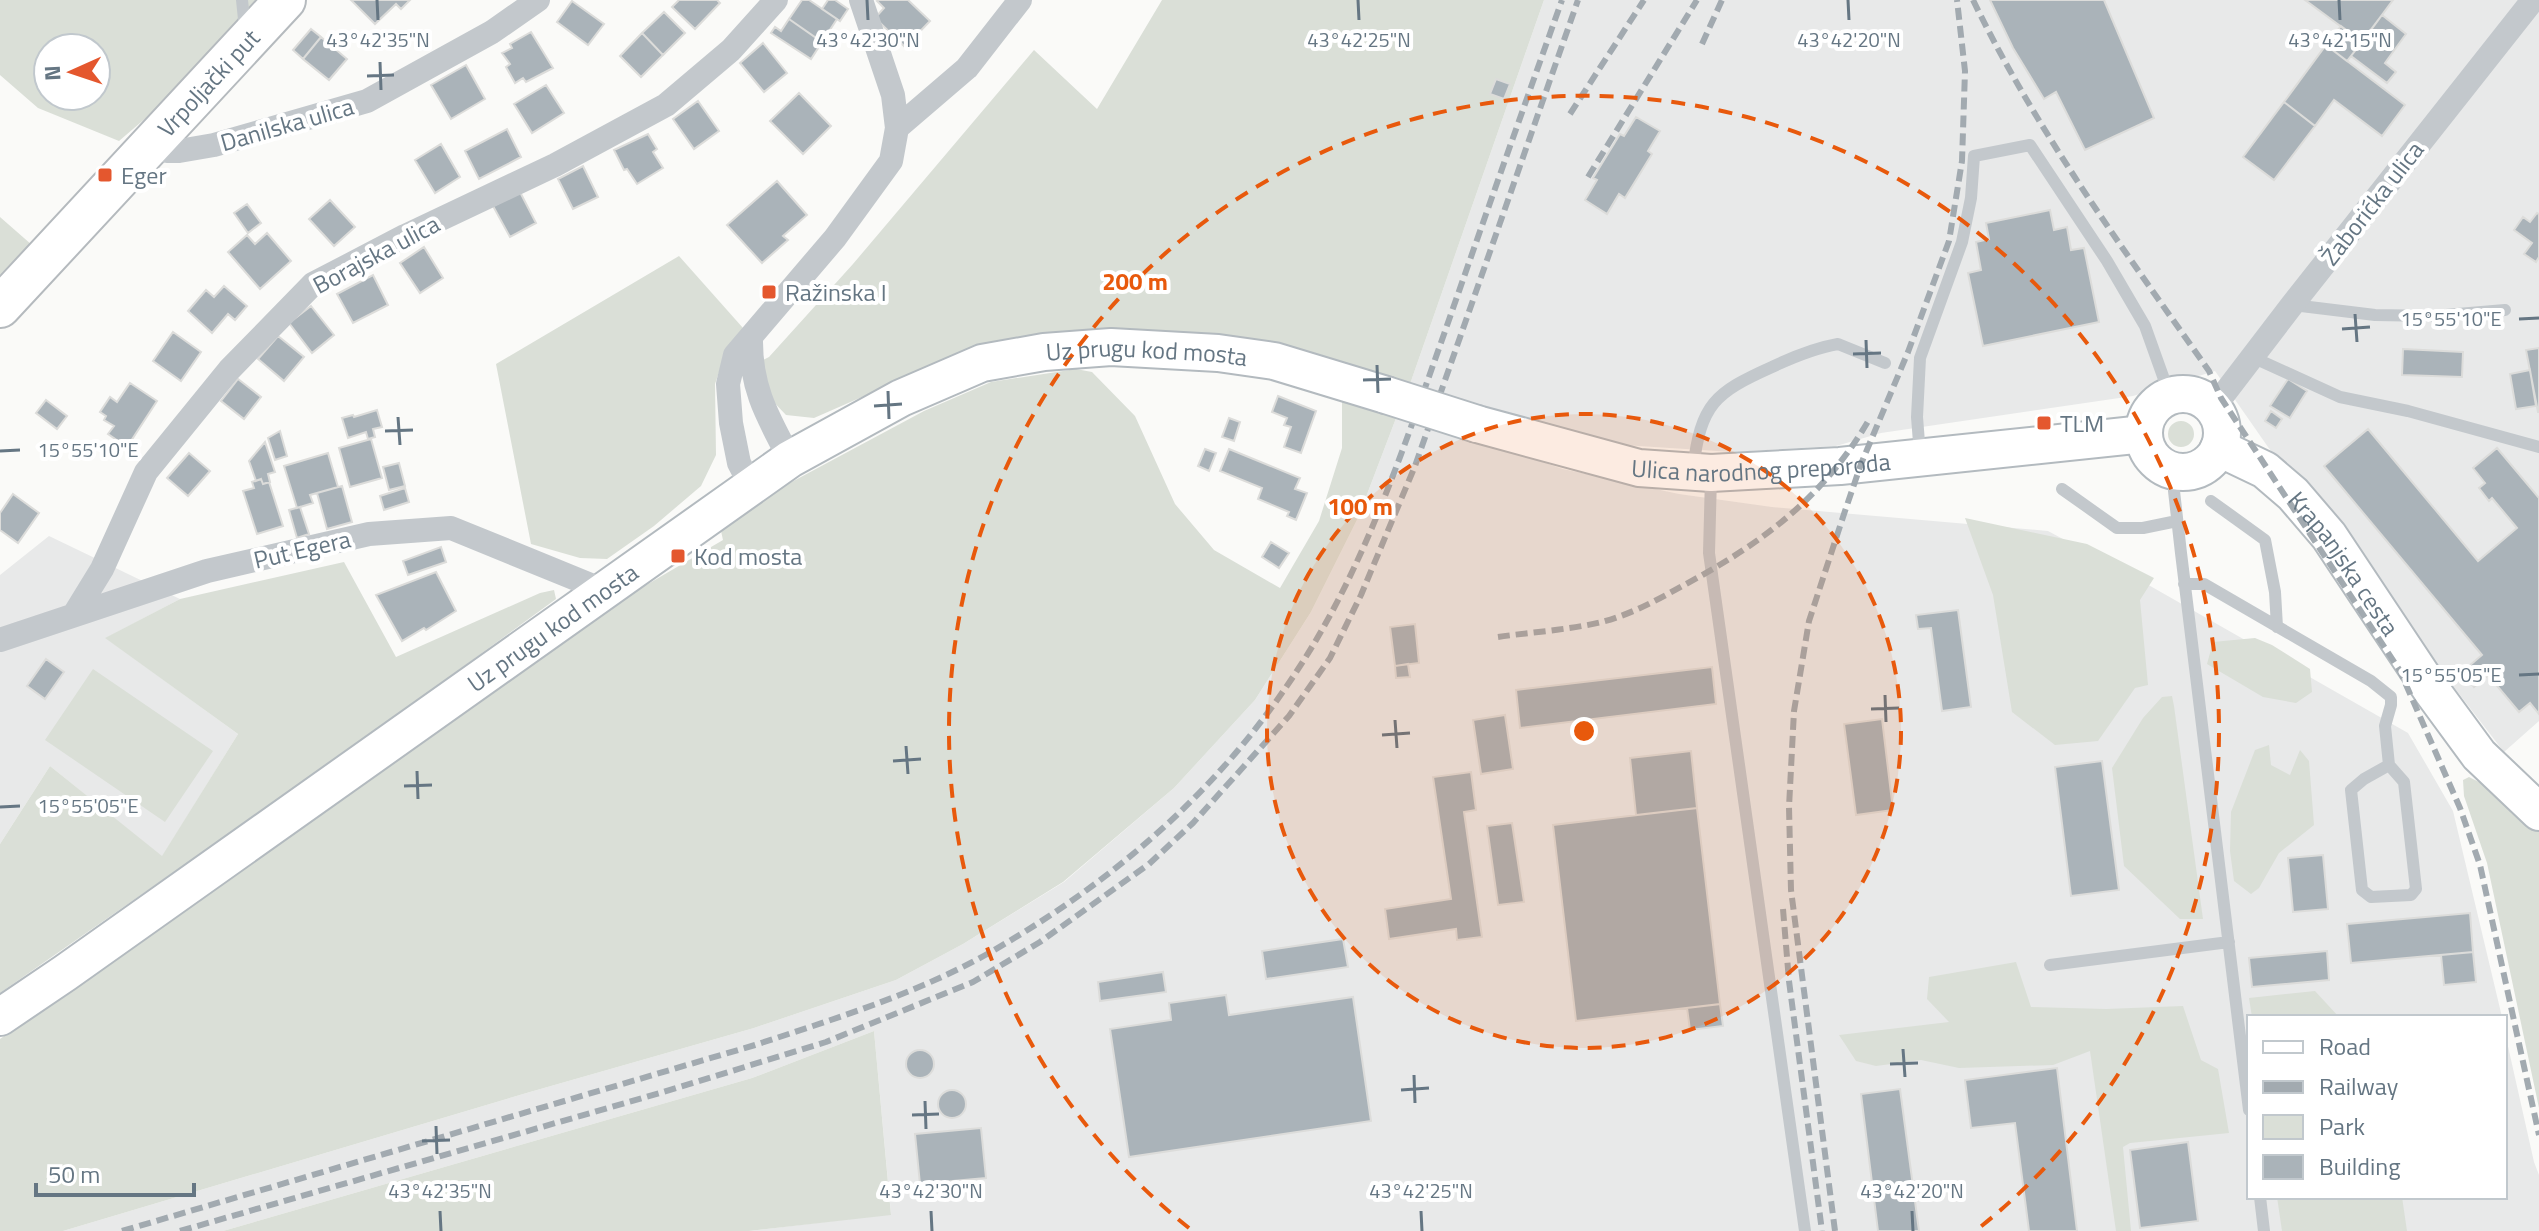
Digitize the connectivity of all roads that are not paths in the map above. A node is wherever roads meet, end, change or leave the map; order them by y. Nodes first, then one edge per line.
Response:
1 (242, 0) edge
2 (285, 0) edge
3 (538, 0) edge
4 (776, 0) edge
5 (861, 0) edge
6 (1020, 0) edge
7 (2533, 0) edge
8 (246, 43) junction
9 (897, 128) junction
10 (155, 143) junction
11 (2292, 305) junction
12 (0, 307) edge
13 (2505, 310) dead end
14 (751, 337) junction
15 (2252, 357) junction
16 (1885, 363) dead end
17 (1386, 395) joint
18 (2170, 396) junction
19 (2214, 407) junction
20 (2144, 434) junction
21 (2539, 447) edge
22 (2219, 448) junction
23 (1920, 458) junction
24 (790, 459) junction
25 (2176, 471) junction
26 (1702, 473) junction
27 (751, 486) junction
28 (2062, 489) dead end
29 (2211, 501) dead end
30 (2177, 521) junction
31 (2184, 584) junction
32 (603, 590) junction
33 (75, 613) junction
34 (2277, 627) junction
35 (0, 640) edge
36 (2389, 765) junction
37 (2539, 812) edge
38 (2229, 942) junction
39 (2050, 965) dead end
40 (0, 1017) edge
41 (2247, 1093) edge
42 (2260, 1199) edge
43 (1805, 1231) edge
44 (2264, 1231) edge

1 - 8 lane
2 - 8 main road, Vrpoljački put
3 - 10 street, Danilska ulica
4 - 33 street, Borajska ulica
5 - 9 street
6 - 9 street
7 - 11 street, Žaborićka ulica
8 - 10 main road, Vrpoljački put
9 - 14 street
10 - 12 main road, Vrpoljački put
11 - 13 lane
11 - 15 street, Žaborićka ulica
14 - 24 street
14 - 27 street
15 - 19 street, Žaborićka ulica
15 - 21 lane
16 - 26 lane
17 - 24 street, Uz prugu kod mosta
17 - 26 street, Ulica narodnog preporoda, bridge
18 - 19 street
18 - 20 street
18 - 23 lane
19 - 22 street
20 - 23 street, Ulica narodnog preporoda
20 - 25 street
22 - 25 street
22 - 37 street, Krapanjska cesta
23 - 26 street, Ulica narodnog preporoda
24 - 27 street, Uz prugu kod mosta
25 - 30 lane
26 - 43 lane
27 - 32 street, Uz prugu kod mosta
28 - 30 lane
29 - 34 lane
30 - 31 lane
31 - 34 lane
31 - 38 lane
32 - 33 street, Put Egera
32 - 40 street, Uz prugu kod mosta
33 - 35 street, Put Egera
34 - 36 lane
36 - 36 lane
38 - 39 lane
38 - 41 lane
42 - 44 lane

